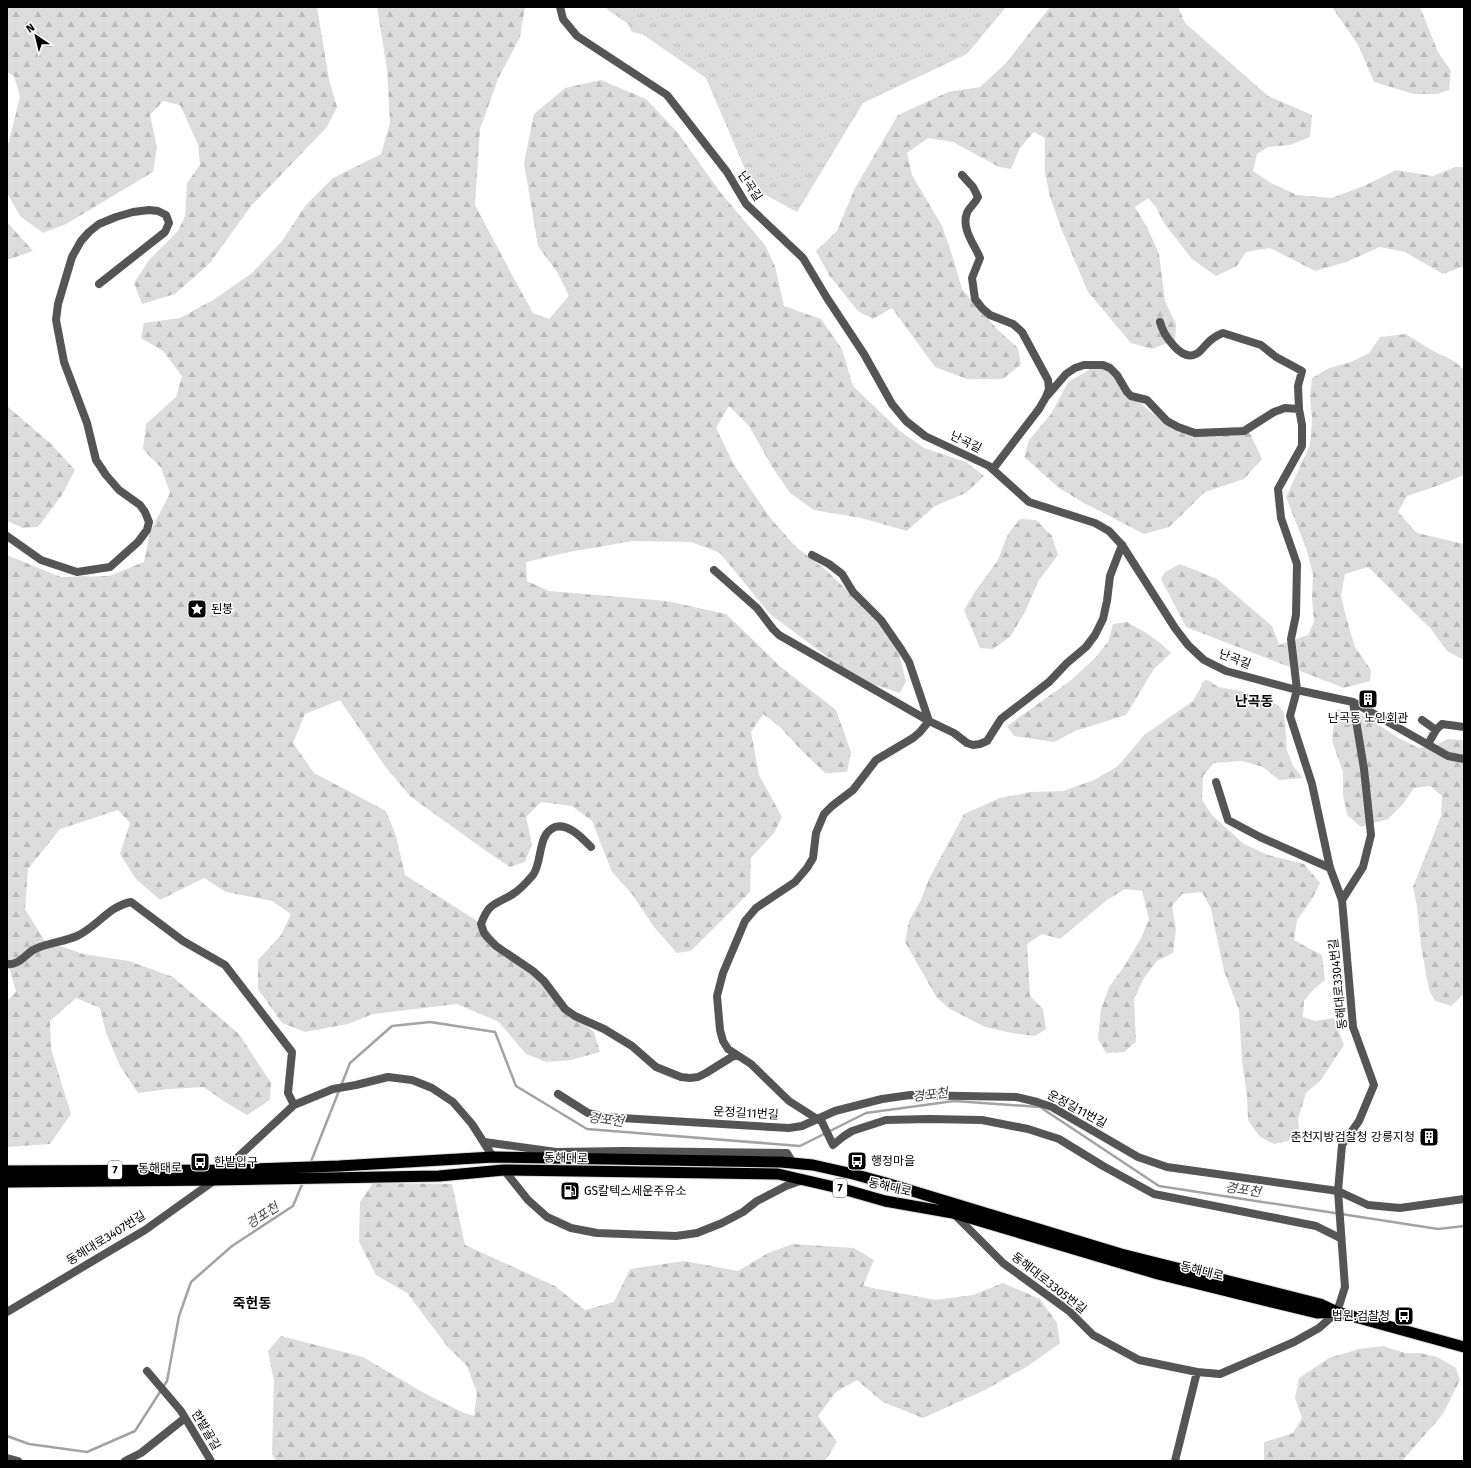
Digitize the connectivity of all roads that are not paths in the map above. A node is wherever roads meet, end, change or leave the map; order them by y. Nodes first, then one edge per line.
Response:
1 (560, 7) edge
2 (962, 175) dead end
3 (99, 284) dead end
4 (1160, 322) dead end
5 (1046, 397) junction
6 (1299, 409) junction
7 (993, 469) junction
8 (7, 536) edge
9 (1122, 545) junction
10 (812, 555) dead end
11 (714, 570) dead end
12 (1297, 690) junction
13 (1353, 702) junction
14 (1422, 720) dead end
15 (929, 721) junction
16 (1464, 727) edge
17 (1436, 730) junction
18 (1428, 744) junction
19 (1464, 759) edge
20 (1216, 782) dead end
21 (591, 847) dead end
22 (1330, 868) junction
23 (1342, 900) junction
24 (7, 964) edge
25 (735, 1055) junction
26 (558, 1094) dead end
27 (294, 1105) junction
28 (819, 1120) junction
29 (484, 1142) junction
30 (493, 1157) junction
31 (793, 1163) junction
32 (7, 1170) edge
33 (224, 1170) junction
34 (504, 1170) junction
35 (288, 1173) junction
36 (215, 1180) junction
37 (803, 1180) junction
38 (7, 1182) edge
39 (1338, 1191) junction
40 (1464, 1199) edge
41 (953, 1213) junction
42 (1340, 1238) junction
43 (7, 1312) edge
44 (1337, 1312) junction
45 (1464, 1347) edge
46 (147, 1371) dead end
47 (1197, 1372) junction
48 (183, 1415) junction
49 (7, 1458) edge
50 (18, 1461) edge
51 (125, 1461) edge
52 (211, 1461) edge
53 (1175, 1461) edge

1 - 7 street, 난곡길
2 - 5 street
3 - 8 street
4 - 6 street
5 - 6 street
5 - 7 street
6 - 12 street
7 - 9 street, 난곡길
9 - 12 street, 난곡길
9 - 15 street
10 - 15 street
11 - 15 street
12 - 13 street, 난곡길
12 - 22 street, 동해대로3304번길
13 - 18 street, 난곡길
13 - 23 street
14 - 17 street
15 - 25 street
16 - 17 street
17 - 18 street
18 - 19 street, 난곡길
20 - 22 street
21 - 25 street
22 - 23 street, 동해대로3304번길
23 - 39 street, 동해대로3304번길
24 - 27 street
25 - 28 street
26 - 28 street, 운정길11번길
27 - 29 street
27 - 33 street
28 - 39 street, 운정길11번길
28 - 42 street
29 - 30 street
29 - 31 street
30 - 31 highway, 동해대로 / 7
30 - 35 highway, 동해대로 / 7
31 - 44 highway, 동해대로 / 7
32 - 33 highway, 동해대로 / 7
33 - 35 highway, 동해대로 / 7
33 - 36 highway
34 - 35 highway, 동해대로 / 7
34 - 37 highway, 동해대로 / 7
34 - 37 street
35 - 36 highway, 동해대로 / 7
36 - 38 highway, 동해대로 / 7
36 - 43 street, 동해대로3407번길
37 - 41 highway, 동해대로 / 7
39 - 40 street, 운정길11번길
39 - 42 street, 동해대로3304번길
41 - 44 highway, 동해대로 / 7
41 - 47 street, 동해대로3305번길
42 - 44 street, 동해대로3304번길
44 - 45 highway, 동해대로 / 7
44 - 47 street, 동해대로3305번길
46 - 48 street, 한밭골길
47 - 53 street
48 - 51 street
48 - 52 street, 한밭골길
49 - 50 street

